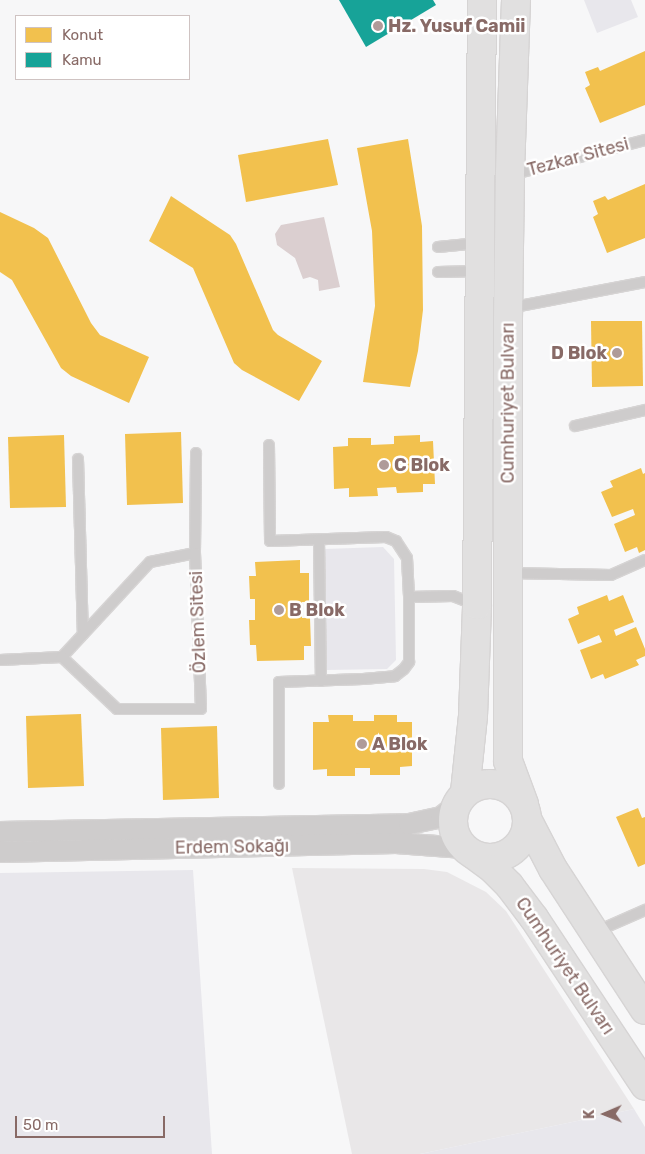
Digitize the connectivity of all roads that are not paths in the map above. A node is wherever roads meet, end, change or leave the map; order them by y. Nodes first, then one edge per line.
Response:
1 (482, 0) edge
2 (516, 0) edge
3 (645, 140) edge
4 (510, 175) junction
5 (480, 243) junction
6 (438, 247) dead end
7 (480, 271) junction
8 (438, 272) dead end
9 (645, 282) edge
10 (508, 308) junction
11 (479, 314) junction
12 (645, 410) edge
13 (575, 426) dead end
14 (269, 445) dead end
15 (196, 453) dead end
16 (78, 459) dead end
17 (319, 540) junction
18 (195, 553) junction
19 (645, 560) edge
20 (507, 573) junction
21 (409, 596) junction
22 (507, 605) junction
23 (477, 606) junction
24 (83, 634) junction
25 (62, 657) junction
26 (0, 660) edge
27 (321, 680) junction
28 (279, 784) dead end
29 (461, 798) junction
30 (525, 812) junction
31 (0, 832) edge
32 (469, 851) junction
33 (0, 852) edge
34 (645, 910) edge
35 (594, 932) junction
36 (645, 1010) edge
37 (645, 1086) edge

1 - 5 street, Cumhuriyet Bulvarı
2 - 4 street, Cumhuriyet Bulvarı
3 - 4 lane, Tezkar Sitesi
4 - 10 street, Cumhuriyet Bulvarı
5 - 6 lane
5 - 7 street, Cumhuriyet Bulvarı
7 - 8 lane
7 - 11 street, Cumhuriyet Bulvarı
9 - 10 lane
10 - 11 street
10 - 20 street, Cumhuriyet Bulvarı
11 - 23 street, Cumhuriyet Bulvarı
12 - 13 lane
14 - 17 lane
15 - 18 lane
16 - 24 lane
17 - 21 lane
17 - 27 lane
18 - 24 lane, Özlem Sitesi
18 - 25 lane, Özlem Sitesi
19 - 20 lane
20 - 22 street, Cumhuriyet Bulvarı
21 - 23 lane
21 - 27 lane
22 - 23 street
22 - 30 street, Cumhuriyet Bulvarı
23 - 29 street, Cumhuriyet Bulvarı
24 - 25 lane, Özlem Sitesi
25 - 26 lane
27 - 28 lane
29 - 30 street
29 - 31 street, Erdem Sokağı
29 - 32 street
30 - 32 street
30 - 35 street, Cumhuriyet Bulvarı
32 - 33 street, Erdem Sokağı
32 - 37 street, Cumhuriyet Bulvarı
34 - 35 lane
35 - 36 street, Cumhuriyet Bulvarı

